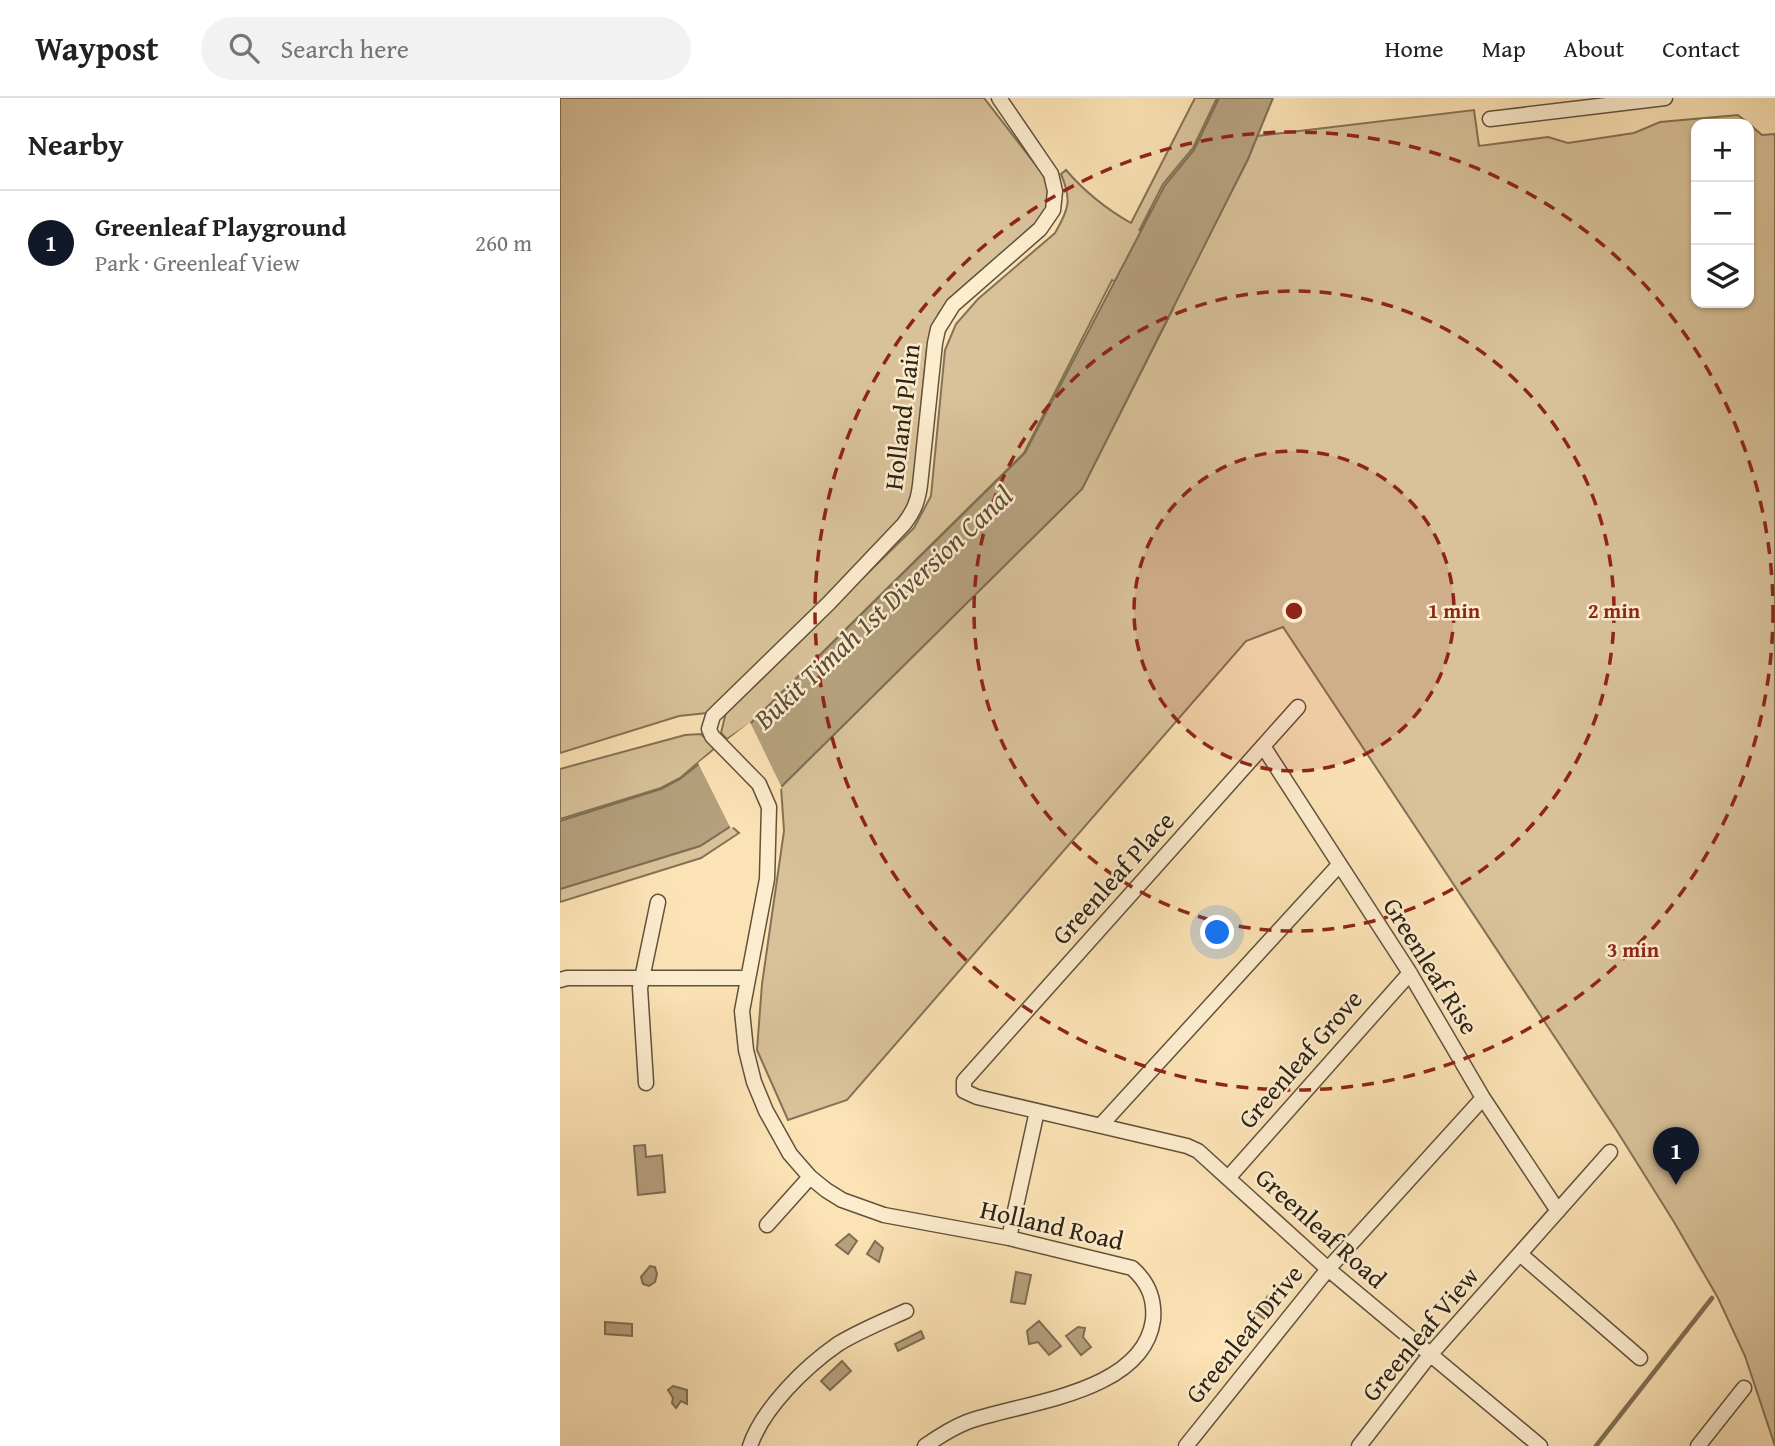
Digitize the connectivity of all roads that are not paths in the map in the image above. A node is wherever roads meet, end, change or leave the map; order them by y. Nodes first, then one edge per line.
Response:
1 (999, 98) edge
2 (1665, 98) edge
3 (1490, 119) dead end
4 (1298, 707) dead end
5 (710, 721) joint
6 (1263, 746) junction
7 (1339, 865) junction
8 (658, 902) dead end
9 (1410, 973) junction
10 (642, 978) junction
11 (747, 978) junction
12 (560, 980) edge
13 (964, 1081) joint
14 (646, 1083) dead end
15 (1483, 1098) junction
16 (1037, 1111) junction
17 (1101, 1125) junction
18 (1610, 1152) dead end
19 (810, 1177) junction
20 (1228, 1178) junction
21 (1558, 1211) junction
22 (767, 1225) dead end
23 (1009, 1238) junction
24 (1520, 1254) junction
25 (1328, 1269) junction
26 (906, 1311) dead end
27 (1429, 1356) junction
28 (1640, 1358) dead end
29 (1744, 1388) dead end
30 (750, 1446) edge
31 (925, 1446) edge
32 (1186, 1446) edge
33 (1359, 1446) edge
34 (1540, 1446) edge
35 (1698, 1446) edge

1 - 5 street, Holland Plain
2 - 3 street
4 - 6 street, Greenleaf Place
5 - 11 street, Holland Road
6 - 7 street, Greenleaf Rise
6 - 13 street, Greenleaf Place
7 - 9 street, Greenleaf Rise
7 - 17 street
8 - 10 street
9 - 15 street, Greenleaf Rise
9 - 20 street, Greenleaf Grove
10 - 11 street
10 - 12 street
10 - 14 street
11 - 19 street, Holland Road
13 - 16 street, Greenleaf Road
15 - 21 street, Greenleaf Rise
15 - 25 street, Greenleaf Drive
16 - 17 street, Greenleaf Road
16 - 23 street
17 - 20 street, Greenleaf Road
18 - 21 street, Greenleaf View
19 - 22 street
19 - 23 street, Holland Road
20 - 25 street, Greenleaf Road
21 - 24 street, Greenleaf View
23 - 31 street, Holland Road
24 - 27 street, Greenleaf View
24 - 28 street
25 - 27 street, Greenleaf Road
25 - 32 street, Greenleaf Drive
26 - 30 street
27 - 33 street, Greenleaf View
27 - 34 street, Greenleaf Road
29 - 35 street

